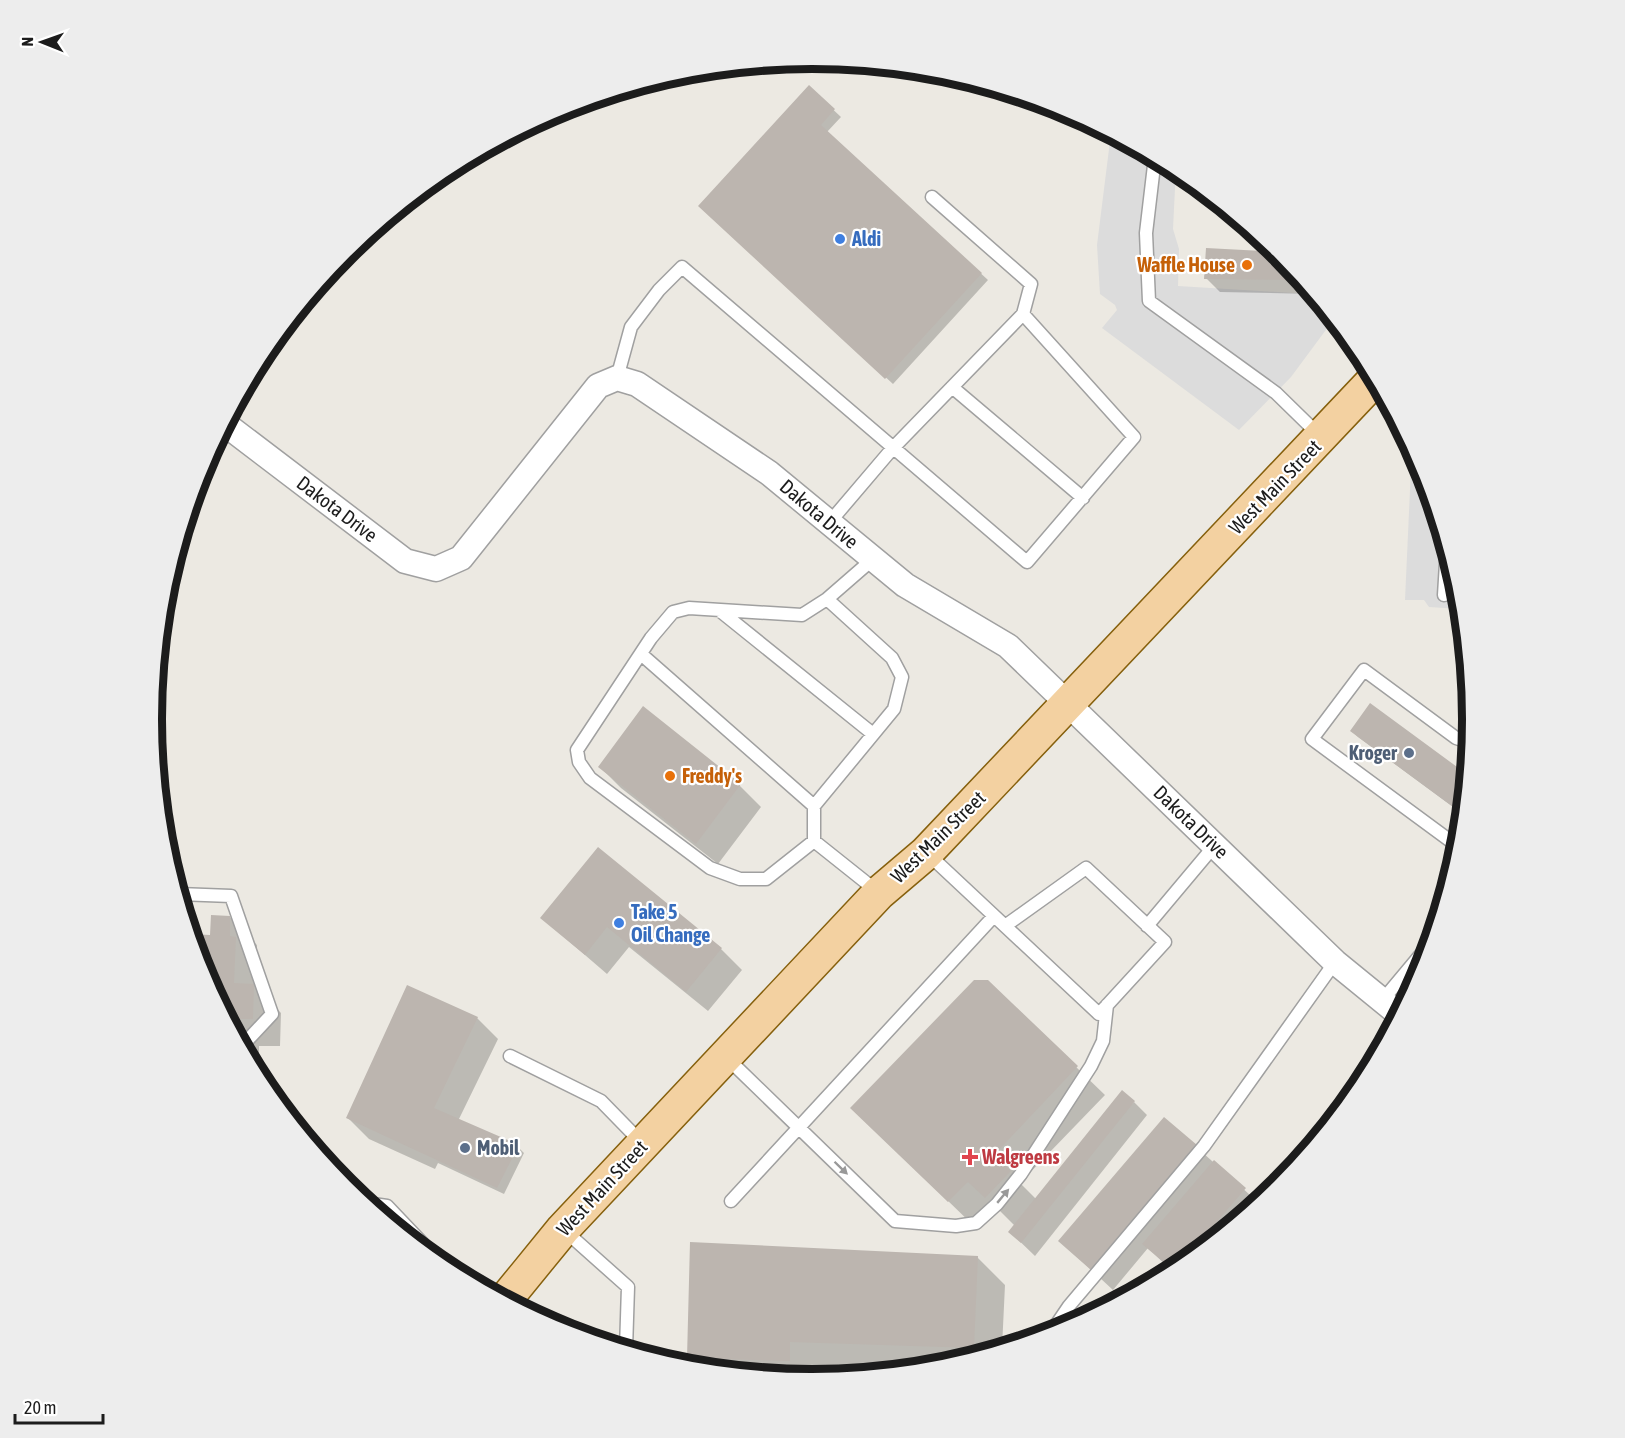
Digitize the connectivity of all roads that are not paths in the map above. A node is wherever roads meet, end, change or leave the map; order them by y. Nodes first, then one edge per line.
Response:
1 (1154, 166) edge
2 (932, 197) dead end
3 (1023, 314) junction
4 (617, 378) junction
5 (1370, 385) edge
6 (952, 387) junction
7 (232, 429) edge
8 (1322, 437) junction
9 (892, 449) junction
10 (1083, 498) junction
11 (829, 523) junction
12 (873, 559) junction
13 (1445, 573) edge
14 (1444, 595) dead end
15 (827, 599) junction
16 (719, 610) junction
17 (641, 654) junction
18 (1070, 702) junction
19 (873, 734) junction
20 (1462, 740) edge
21 (814, 806) junction
22 (814, 841) junction
23 (1451, 841) edge
24 (1215, 845) junction
25 (926, 853) junction
26 (879, 893) junction
27 (187, 894) edge
28 (994, 916) junction
29 (1005, 926) junction
30 (1147, 926) junction
31 (1335, 962) junction
32 (1405, 984) edge
33 (1107, 1005) junction
34 (1390, 1009) edge
35 (248, 1040) edge
36 (510, 1056) dead end
37 (725, 1056) junction
38 (799, 1128) junction
39 (643, 1144) junction
40 (731, 1201) dead end
41 (381, 1205) edge
42 (406, 1226) edge
43 (563, 1229) junction
44 (510, 1294) edge
45 (1059, 1321) edge
46 (626, 1342) edge

1 - 8 lane
2 - 3 lane
3 - 6 lane
3 - 10 lane
4 - 7 street, Dakota Drive
4 - 9 lane
4 - 11 street, Dakota Drive
5 - 8 main road, West Main Street
6 - 9 lane
6 - 10 lane
8 - 18 main road, West Main Street
9 - 10 lane
9 - 11 lane
11 - 12 street, Dakota Drive
12 - 15 lane
12 - 18 street, Dakota Drive
13 - 14 lane
15 - 16 lane
15 - 19 lane
16 - 17 lane
16 - 19 lane
17 - 21 lane
17 - 22 lane
18 - 24 street, Dakota Drive
18 - 25 main road, West Main Street
19 - 21 lane
20 - 23 lane
21 - 22 lane
22 - 26 lane
24 - 30 lane
24 - 31 street, Dakota Drive
25 - 26 main road, West Main Street
25 - 28 lane
26 - 37 main road, West Main Street
27 - 35 lane
28 - 29 lane
28 - 38 lane
29 - 30 lane
29 - 33 lane
30 - 33 lane
31 - 34 street, Dakota Drive
31 - 45 lane
32 - 34 lane
38 -> 33 lane
36 - 39 lane
37 - 38 lane
37 - 39 main road, West Main Street
38 - 40 lane
39 - 43 main road, West Main Street
41 - 42 lane
43 - 44 main road, West Main Street
43 - 46 lane

